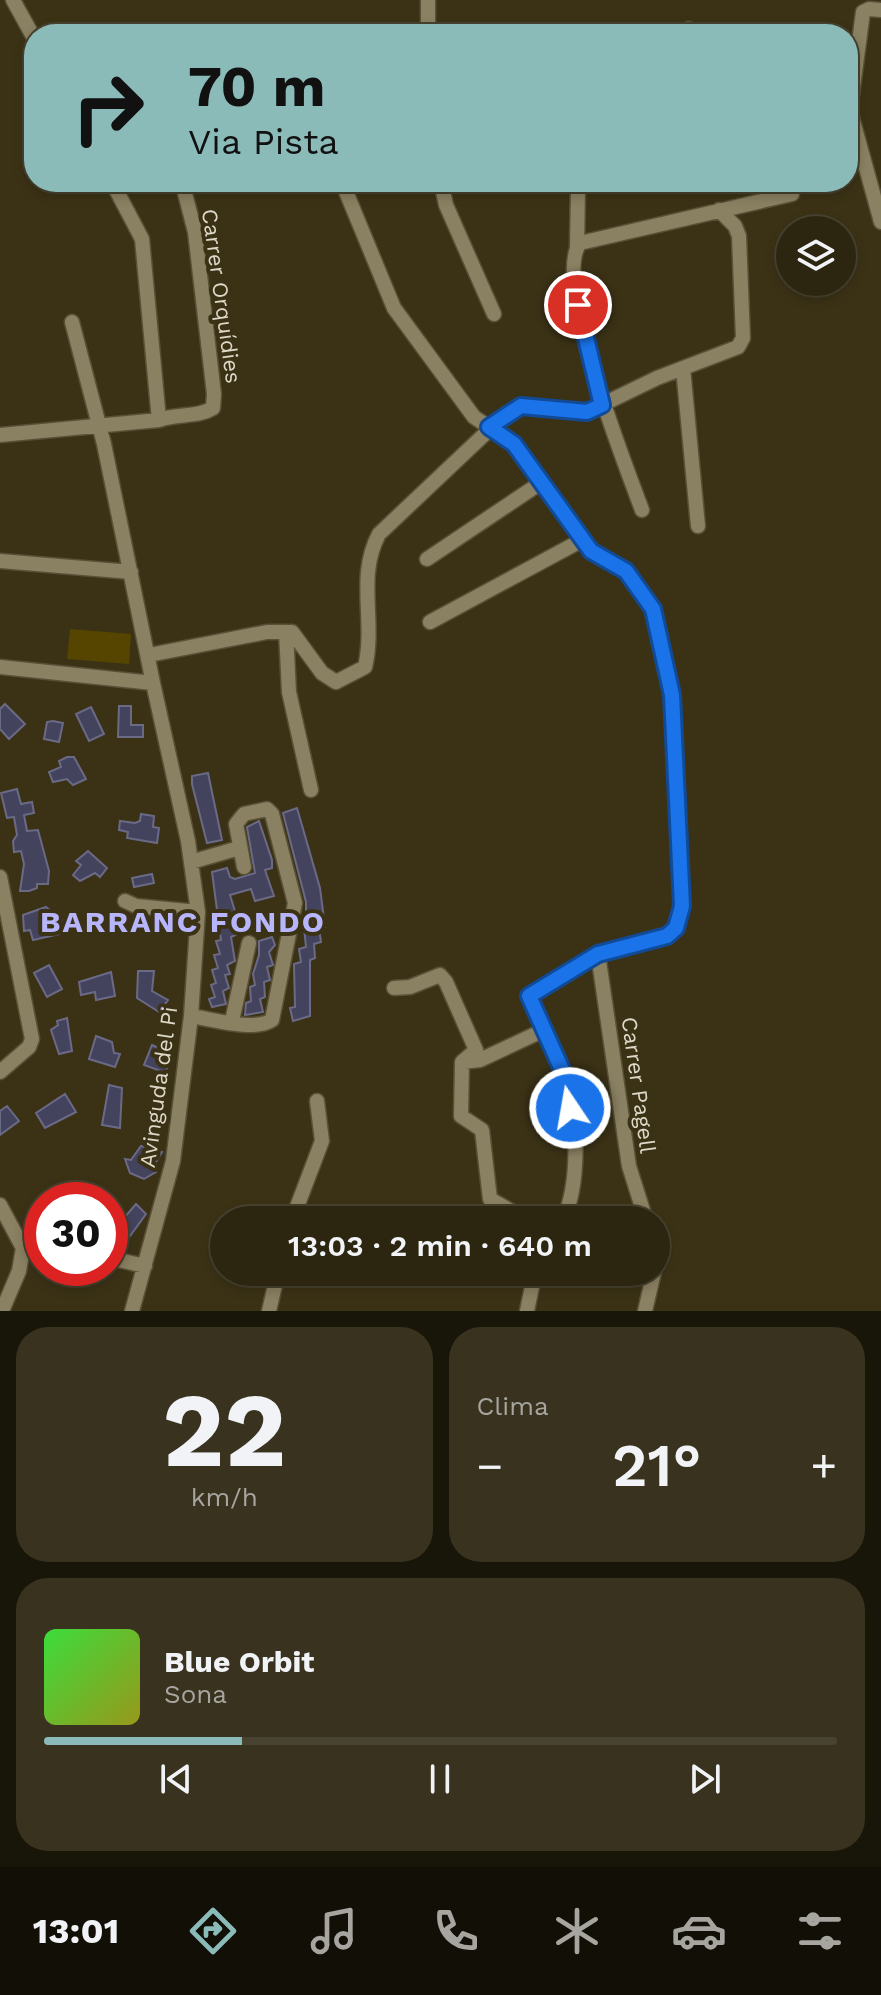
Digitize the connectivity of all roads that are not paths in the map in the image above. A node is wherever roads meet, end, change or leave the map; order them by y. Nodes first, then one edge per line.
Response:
1 (13, 0) edge
2 (428, 0) edge
3 (881, 10) edge
4 (26, 24) edge
5 (428, 24) edge
6 (858, 50) edge
7 (858, 132) edge
8 (878, 187) edge
9 (117, 192) edge
10 (185, 192) edge
11 (346, 192) edge
12 (443, 192) edge
13 (578, 192) edge
14 (792, 194) dead end
15 (719, 210) junction
16 (881, 222) edge
17 (577, 247) junction
18 (494, 314) dead end
19 (72, 322) dead end
20 (683, 368) junction
21 (602, 405) junction
22 (159, 420) junction
23 (100, 427) junction
24 (489, 427) junction
25 (0, 435) edge
26 (542, 482) junction
27 (642, 510) dead end
28 (698, 526) dead end
29 (588, 545) junction
30 (427, 559) dead end
31 (0, 561) edge
32 (131, 572) junction
33 (430, 622) dead end
34 (286, 632) junction
35 (149, 655) junction
36 (0, 667) edge
37 (153, 683) junction
38 (311, 790) dead end
39 (239, 848) junction
40 (191, 862) junction
41 (244, 867) dead end
42 (0, 877) edge
43 (125, 901) dead end
44 (198, 912) junction
45 (249, 943) dead end
46 (598, 954) junction
47 (394, 988) dead end
48 (191, 1016) junction
49 (232, 1021) junction
50 (544, 1030) junction
51 (462, 1062) junction
52 (0, 1072) edge
53 (317, 1101) dead end
54 (0, 1205) edge
55 (297, 1206) edge
56 (502, 1206) edge
57 (570, 1206) edge
58 (642, 1206) edge
59 (23, 1248) joint
60 (128, 1262) edge
61 (145, 1266) junction
62 (275, 1286) edge
63 (532, 1286) edge
64 (651, 1286) edge
65 (2, 1311) edge
66 (132, 1311) edge
67 (269, 1311) edge
68 (527, 1311) edge
69 (645, 1311) edge

1 - 4 street
2 - 5 street
3 - 6 street
7 - 8 street
8 - 16 street
9 - 22 street
10 - 22 street, Carrer Orquídies
11 - 24 street
12 - 18 street
13 - 17 street
14 - 15 street
15 - 17 street
15 - 20 street
17 - 21 street
19 - 23 street
20 - 21 street
20 - 28 street
21 - 24 street
21 - 27 street
22 - 23 street
23 - 25 street
23 - 32 street
24 - 26 street
24 - 34 street
26 - 29 street
26 - 30 street
29 - 33 street
29 - 46 street
31 - 32 street
32 - 35 street
34 - 35 street
34 - 38 street
35 - 37 street, Avinguda del Pi
36 - 37 street
37 - 40 street, Avinguda del Pi
39 - 40 street
39 - 41 street
39 - 49 street
40 - 44 street, Avinguda del Pi
42 - 52 street
43 - 44 street
44 - 48 street, Avinguda del Pi
45 - 49 street
46 - 50 street
46 - 58 street, Carrer Pagell
47 - 51 street
48 - 49 street
48 - 61 street, Avinguda del Pi
50 - 51 street
50 - 57 street
51 - 56 street
53 - 55 street
54 - 59 street
59 - 65 street
60 - 61 street
61 - 66 street, Avinguda del Pi
62 - 67 street
63 - 68 street
64 - 69 street

